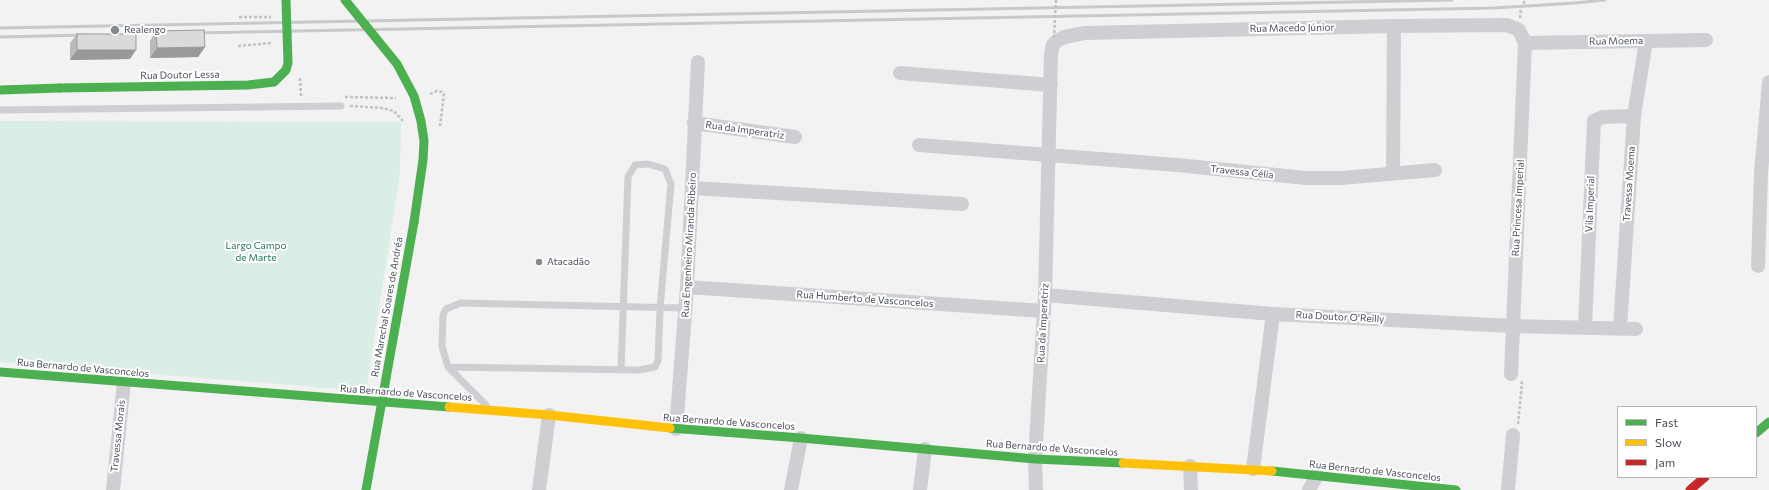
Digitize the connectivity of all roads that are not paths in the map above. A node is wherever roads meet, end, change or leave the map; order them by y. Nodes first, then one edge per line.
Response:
1 (286, 0) edge
2 (345, 0) edge
3 (1394, 26) junction
4 (1706, 40) dead end
5 (1646, 41) junction
6 (1054, 42) joint
7 (1525, 43) junction
8 (698, 62) dead end
9 (900, 73) dead end
10 (1769, 82) edge
11 (1051, 85) junction
12 (0, 90) edge
13 (342, 106) road end
14 (0, 110) edge
15 (1634, 116) junction
16 (694, 123) junction
17 (795, 137) dead end
18 (919, 145) dead end
19 (1049, 156) junction
20 (1435, 170) dead end
21 (1393, 173) junction
22 (692, 188) junction
23 (962, 204) dead end
24 (1758, 266) dead end
25 (687, 288) junction
26 (1045, 295) junction
27 (624, 307) junction
28 (660, 308) junction
29 (686, 308) junction
30 (1044, 311) junction
31 (1273, 314) junction
32 (1512, 326) junction
33 (1585, 327) junction
34 (1620, 328) junction
35 (1636, 328) dead end
36 (448, 367) junction
37 (621, 370) junction
38 (0, 372) edge
39 (1511, 374) dead end
40 (124, 382) junction
41 (381, 403) junction
42 (492, 411) junction
43 (549, 415) junction
44 (1769, 422) edge
45 (676, 429) junction
46 (1757, 433) edge
47 (1513, 435) dead end
48 (801, 438) junction
49 (925, 449) junction
50 (1035, 459) junction
51 (1190, 466) junction
52 (1253, 469) junction
53 (1317, 475) junction
54 (1704, 478) edge
55 (1401, 488) edge
56 (113, 490) edge
57 (366, 490) edge
58 (538, 490) edge
59 (791, 490) edge
60 (920, 490) edge
61 (1036, 490) edge
62 (1191, 490) edge
63 (1309, 490) edge
64 (1456, 490) edge
65 (1508, 490) edge
66 (1690, 490) edge

1 - 12 main road, Rua Doutor Lessa, bridge
2 - 41 main road, Rua Marechal Soares de Andréa, bridge
3 - 6 street, Rua Macedo Júnior
3 - 7 street, Rua Macedo Júnior
3 - 21 street
4 - 5 street, Rua Moema
5 - 7 street, Rua Moema
5 - 15 street, Travessa Moema
6 - 11 street, Rua da Imperatriz
7 - 32 street, Rua Princesa Imperial
8 - 16 street, Rua Engenheiro Miranda Ribeiro
9 - 11 street
10 - 24 street
11 - 19 street, Rua da Imperatriz
13 - 14 lane
15 - 33 street, Vila Imperial
15 - 34 street, Travessa Moema
16 - 17 street, Rua da Imperatriz
16 - 22 street, Rua Engenheiro Miranda Ribeiro
18 - 19 street
19 - 21 street, Travessa Célia
19 - 26 street, Rua da Imperatriz
20 - 21 street, Travessa Célia
22 - 23 street
22 - 25 street, Rua Engenheiro Miranda Ribeiro
25 - 29 street, Rua Engenheiro Miranda Ribeiro
25 - 30 street, Rua Humberto de Vasconcelos
26 - 30 street, Rua da Imperatriz
26 - 31 street, Rua Doutor O'Reilly
27 - 28 lane
27 - 28 lane
27 - 36 lane
27 - 37 lane
28 - 29 lane
28 - 37 lane
29 - 45 street, Rua Engenheiro Miranda Ribeiro
30 - 50 street, Rua da Imperatriz
31 - 32 street, Rua Doutor O'Reilly
31 - 52 street
32 - 33 street, Rua Doutor O'Reilly
32 - 39 street, Rua Princesa Imperial
33 - 34 street, Rua Doutor O'Reilly
34 - 35 street, Rua Doutor O'Reilly
36 - 37 lane
36 - 42 lane
38 - 40 main road, Rua Bernardo de Vasconcelos
40 - 41 main road, Rua Bernardo de Vasconcelos
40 - 56 street, Travessa Morais
41 - 42 main road, Rua Bernardo de Vasconcelos
41 - 57 main road, Rua Marechal Soares de Andréa
42 - 43 main road, Rua Bernardo de Vasconcelos
43 - 45 main road, Rua Bernardo de Vasconcelos
43 - 58 street
44 - 46 main road
45 - 48 main road, Rua Bernardo de Vasconcelos
47 - 65 street
48 - 49 main road, Rua Bernardo de Vasconcelos
48 - 59 street
49 - 50 main road, Rua Bernardo de Vasconcelos
49 - 60 street
50 - 51 main road, Rua Bernardo de Vasconcelos
50 - 61 street, Rua da Imperatriz
51 - 52 main road, Rua Bernardo de Vasconcelos
51 - 62 street
52 - 53 main road, Rua Bernardo de Vasconcelos
53 - 55 main road, Rua Bernardo de Vasconcelos
53 - 63 street
54 - 66 main road
55 - 64 main road, Rua Bernardo de Vasconcelos

